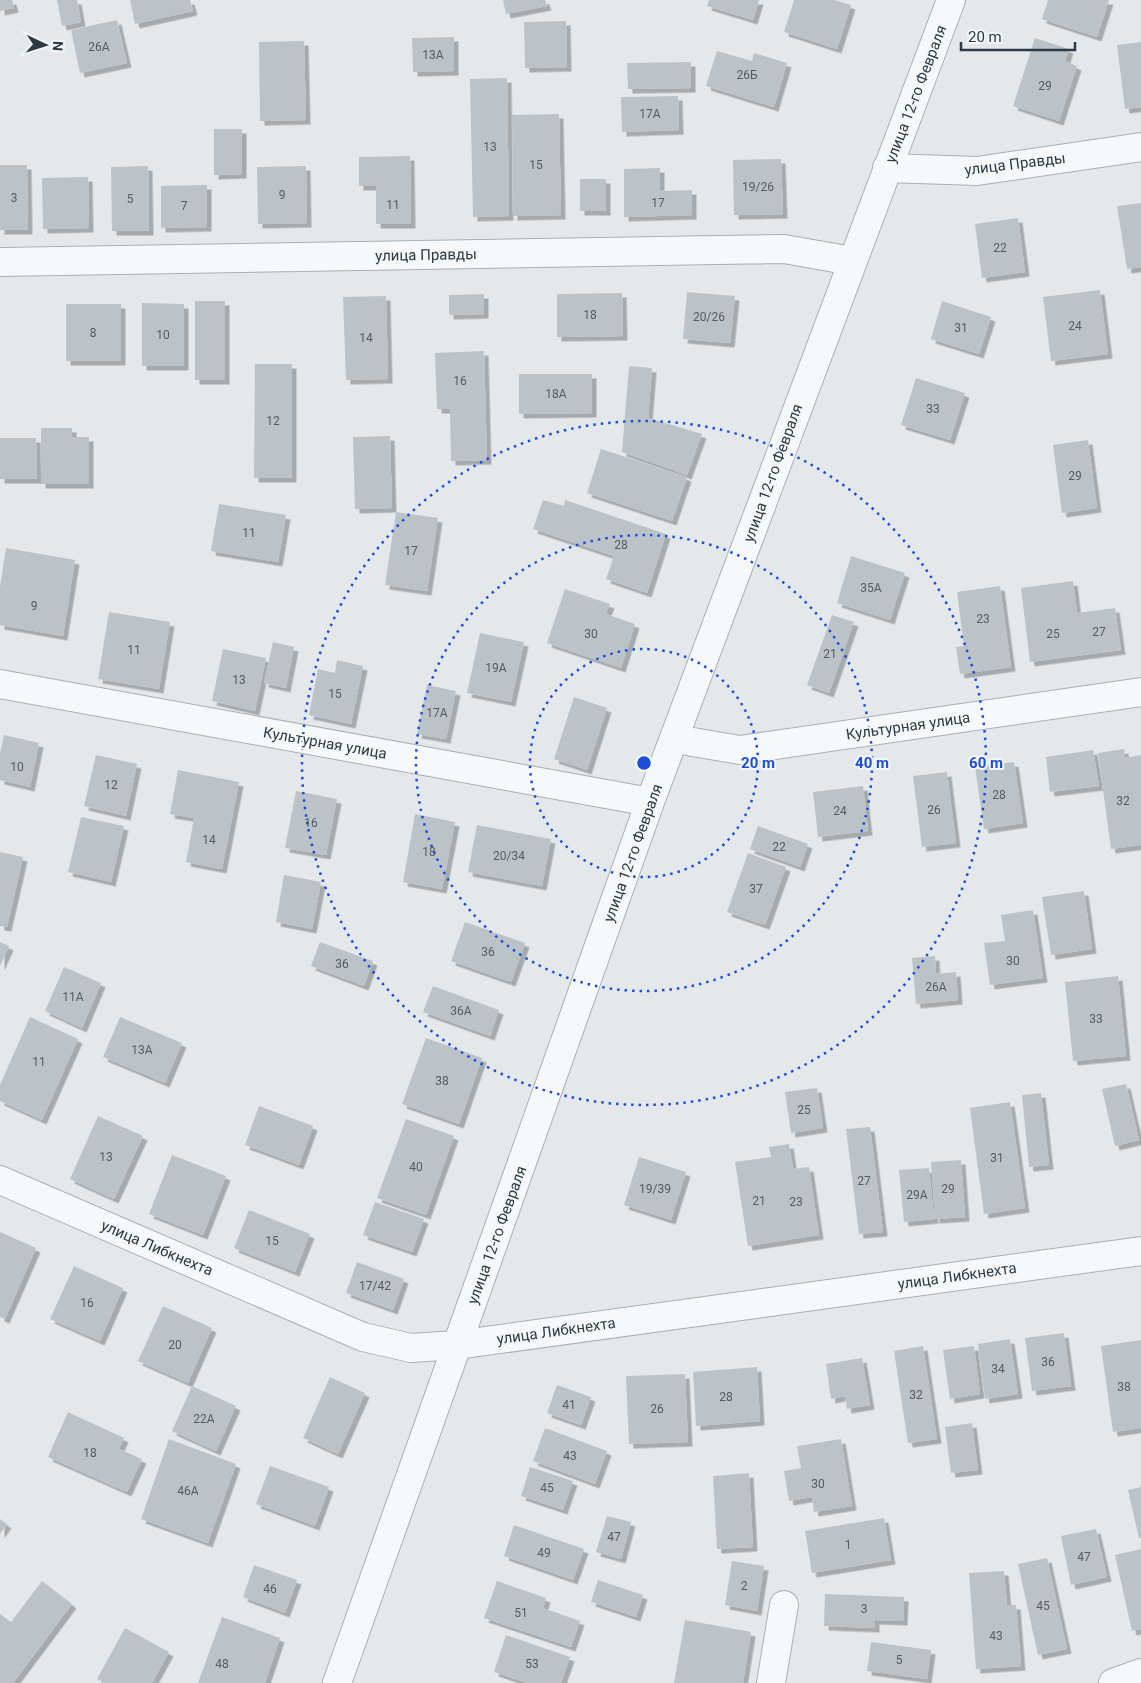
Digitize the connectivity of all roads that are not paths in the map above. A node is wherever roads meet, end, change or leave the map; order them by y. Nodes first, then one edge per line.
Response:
1 (952, 0) edge
2 (1141, 147) edge
3 (888, 168) junction
4 (852, 261) junction
5 (0, 262) edge
6 (0, 684) edge
7 (1141, 692) edge
8 (675, 739) junction
9 (650, 802) junction
10 (0, 1180) edge
11 (1141, 1251) edge
12 (457, 1345) junction
13 (784, 1605) dead end
14 (1141, 1673) edge
15 (337, 1683) edge
16 (771, 1683) edge
17 (1113, 1683) edge

1 - 3 street, улица 12-го Февраля
2 - 3 street, улица Правды
3 - 4 street, улица 12-го Февраля
4 - 5 street, улица Правды
4 - 8 street, улица 12-го Февраля
6 - 9 street, Культурная улица
7 - 8 street, Культурная улица
8 - 9 street, улица 12-го Февраля
9 - 12 street, улица 12-го Февраля
10 - 12 street, улица Либкнехта
11 - 12 street, улица Либкнехта
12 - 15 street, улица 12-го Февраля
13 - 16 street
14 - 17 street

